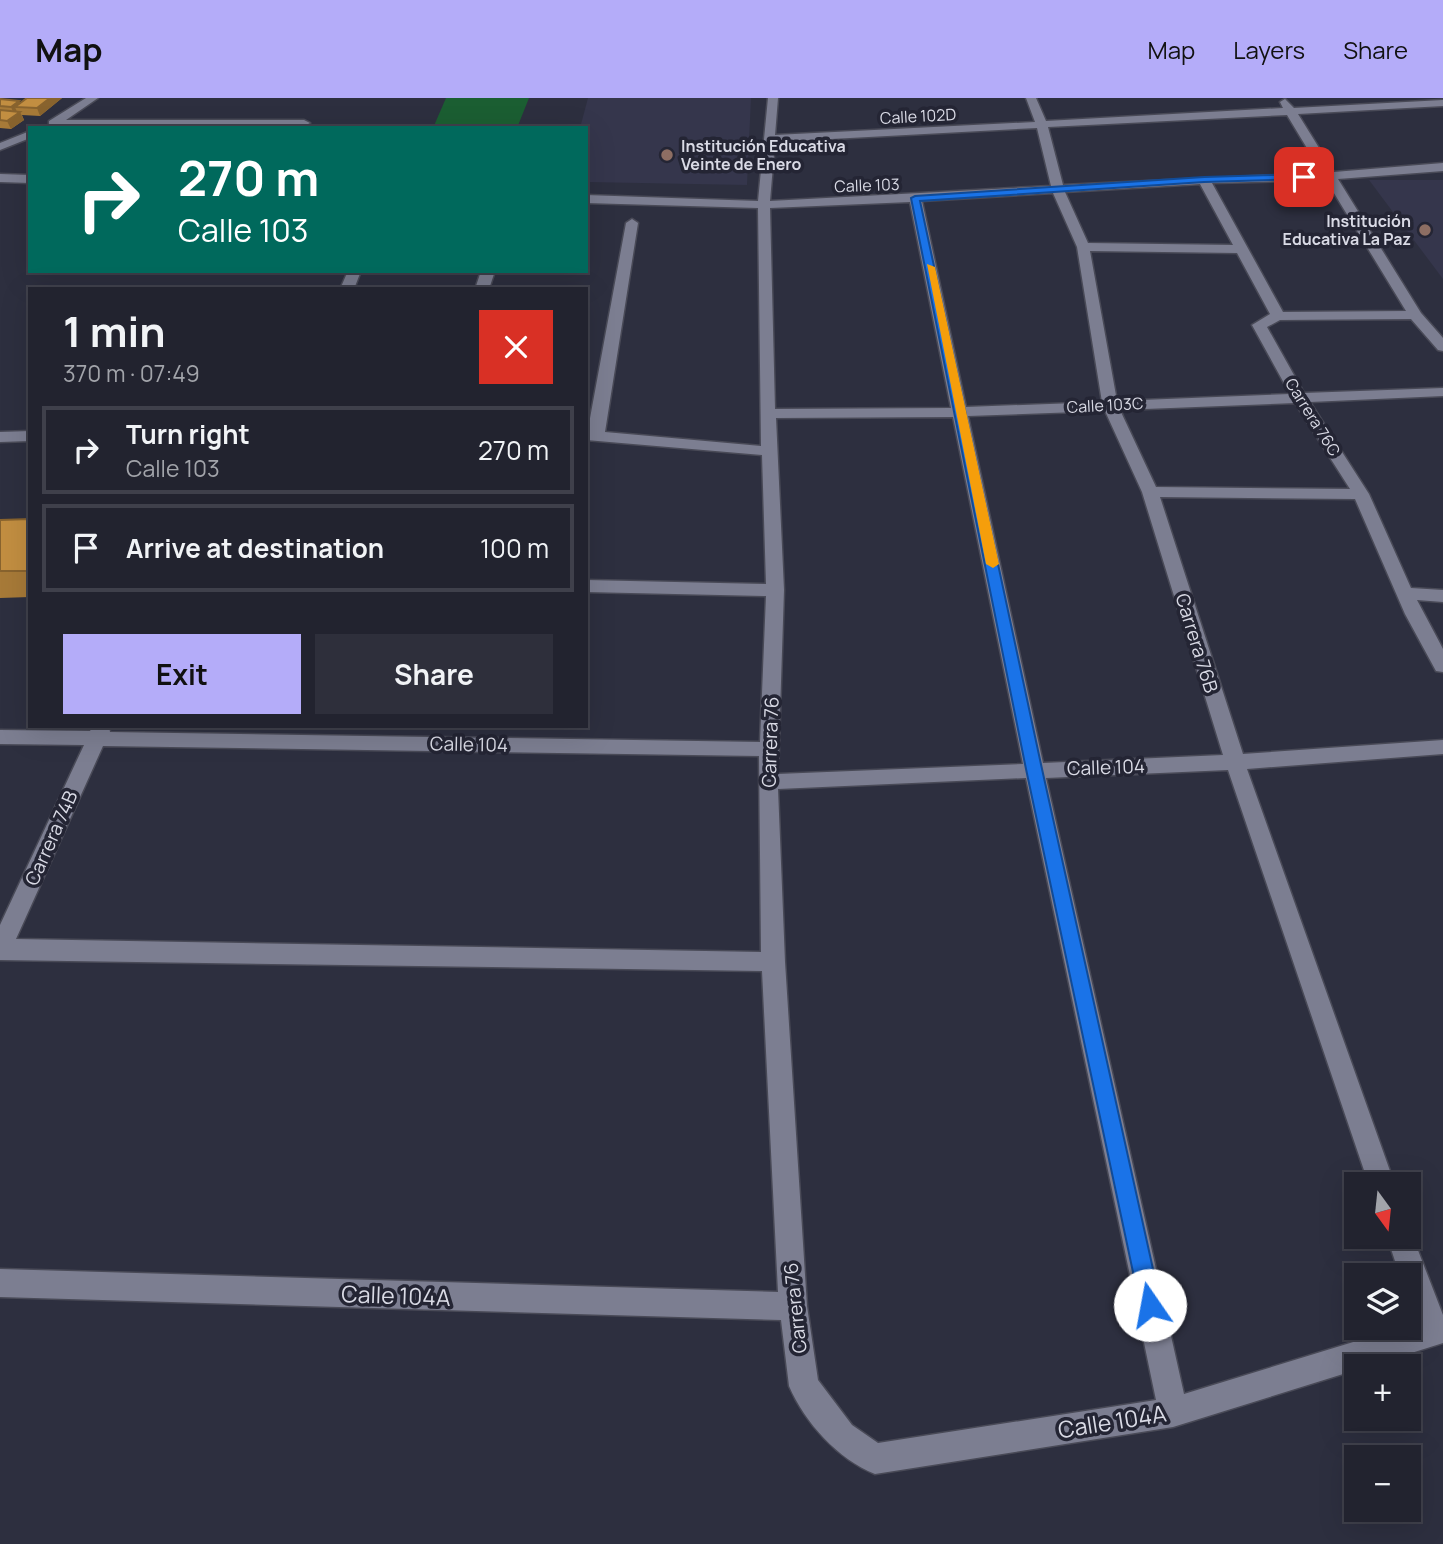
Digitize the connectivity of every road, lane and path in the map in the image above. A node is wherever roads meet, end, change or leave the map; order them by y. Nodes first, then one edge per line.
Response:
1 (93, 98) edge
2 (773, 98) edge
3 (1031, 98) edge
4 (1283, 98) edge
5 (1443, 103) edge
6 (1291, 112) junction
7 (304, 123) dead end
8 (48, 125) edge
9 (1042, 126) junction
10 (28, 135) edge
11 (771, 139) junction
12 (0, 147) edge
13 (1443, 167) edge
14 (1329, 176) junction
15 (0, 178) edge
16 (28, 179) edge
17 (1204, 180) junction
18 (1058, 190) junction
19 (915, 198) junction
20 (588, 199) edge
21 (764, 205) junction
22 (632, 223) dead end
23 (1083, 247) junction
24 (1241, 249) junction
25 (1415, 315) junction
26 (1278, 316) junction
27 (1443, 347) edge
28 (1443, 392) edge
29 (1299, 397) junction
30 (1110, 404) junction
31 (962, 412) junction
32 (768, 414) junction
33 (592, 435) edge
34 (28, 436) edge
35 (0, 437) edge
36 (769, 451) junction
37 (1150, 492) junction
38 (1361, 494) junction
39 (588, 586) edge
40 (775, 590) junction
41 (1405, 593) junction
42 (1443, 596) edge
43 (1443, 666) edge
44 (99, 732) edge
45 (0, 737) edge
46 (1443, 747) edge
47 (770, 749) junction
48 (1235, 762) junction
49 (1034, 769) junction
50 (768, 782) junction
51 (0, 948) edge
52 (773, 962) junction
53 (1377, 1172) edge
54 (1405, 1250) edge
55 (0, 1283) edge
56 (793, 1306) junction
57 (1438, 1330) edge
58 (804, 1386) joint
59 (1173, 1412) junction

1 - 8 street
2 - 11 street, Carrera 76
3 - 9 street, Carrera 76B
4 - 6 street
5 - 6 street, Calle 102D
6 - 9 street, Calle 102D
6 - 14 street
7 - 8 street
9 - 11 street, Calle 102D
9 - 18 street, Carrera 76B
10 - 12 street
11 - 21 street, Carrera 76
13 - 14 street, Calle 103
14 - 17 street, Calle 103
14 - 25 street
15 - 16 street
17 - 18 street, Calle 103
17 - 24 street
18 - 19 street, Calle 103
18 - 23 street, Carrera 76B
19 - 21 street, Calle 103
19 - 31 street
20 - 21 street, Calle 103
21 - 32 street, Carrera 76
22 - 33 street
23 - 24 street
23 - 30 street, Carrera 76B
24 - 26 street
25 - 26 street
25 - 27 street
26 - 29 street, Carrera 76C
28 - 29 street, Calle 103C
29 - 30 street, Calle 103C
29 - 38 street, Carrera 76C
30 - 31 street, Calle 103C
30 - 37 street, Carrera 76B
31 - 32 street, Calle 103C
31 - 49 street
32 - 36 street, Carrera 76
33 - 36 street
34 - 35 street
36 - 40 street, Carrera 76
37 - 38 street
37 - 48 street, Carrera 76B
38 - 41 street, Carrera 76C
39 - 40 street
40 - 47 street, Carrera 76
41 - 42 street
41 - 43 street, Carrera 76C
44 - 45 street, Calle 104
44 - 47 street, Calle 104
44 - 51 street, Carrera 74B
46 - 48 street, Calle 104
47 - 50 street, Carrera 76
48 - 49 street, Calle 104
48 - 53 street, Carrera 76B
49 - 50 street, Calle 104
49 - 59 street
50 - 52 street, Carrera 76
51 - 52 street
52 - 56 street, Carrera 76
54 - 57 street
55 - 56 street, Calle 104A
56 - 58 street, Carrera 76
57 - 59 street, Calle 104A
58 - 59 street, Calle 104A

